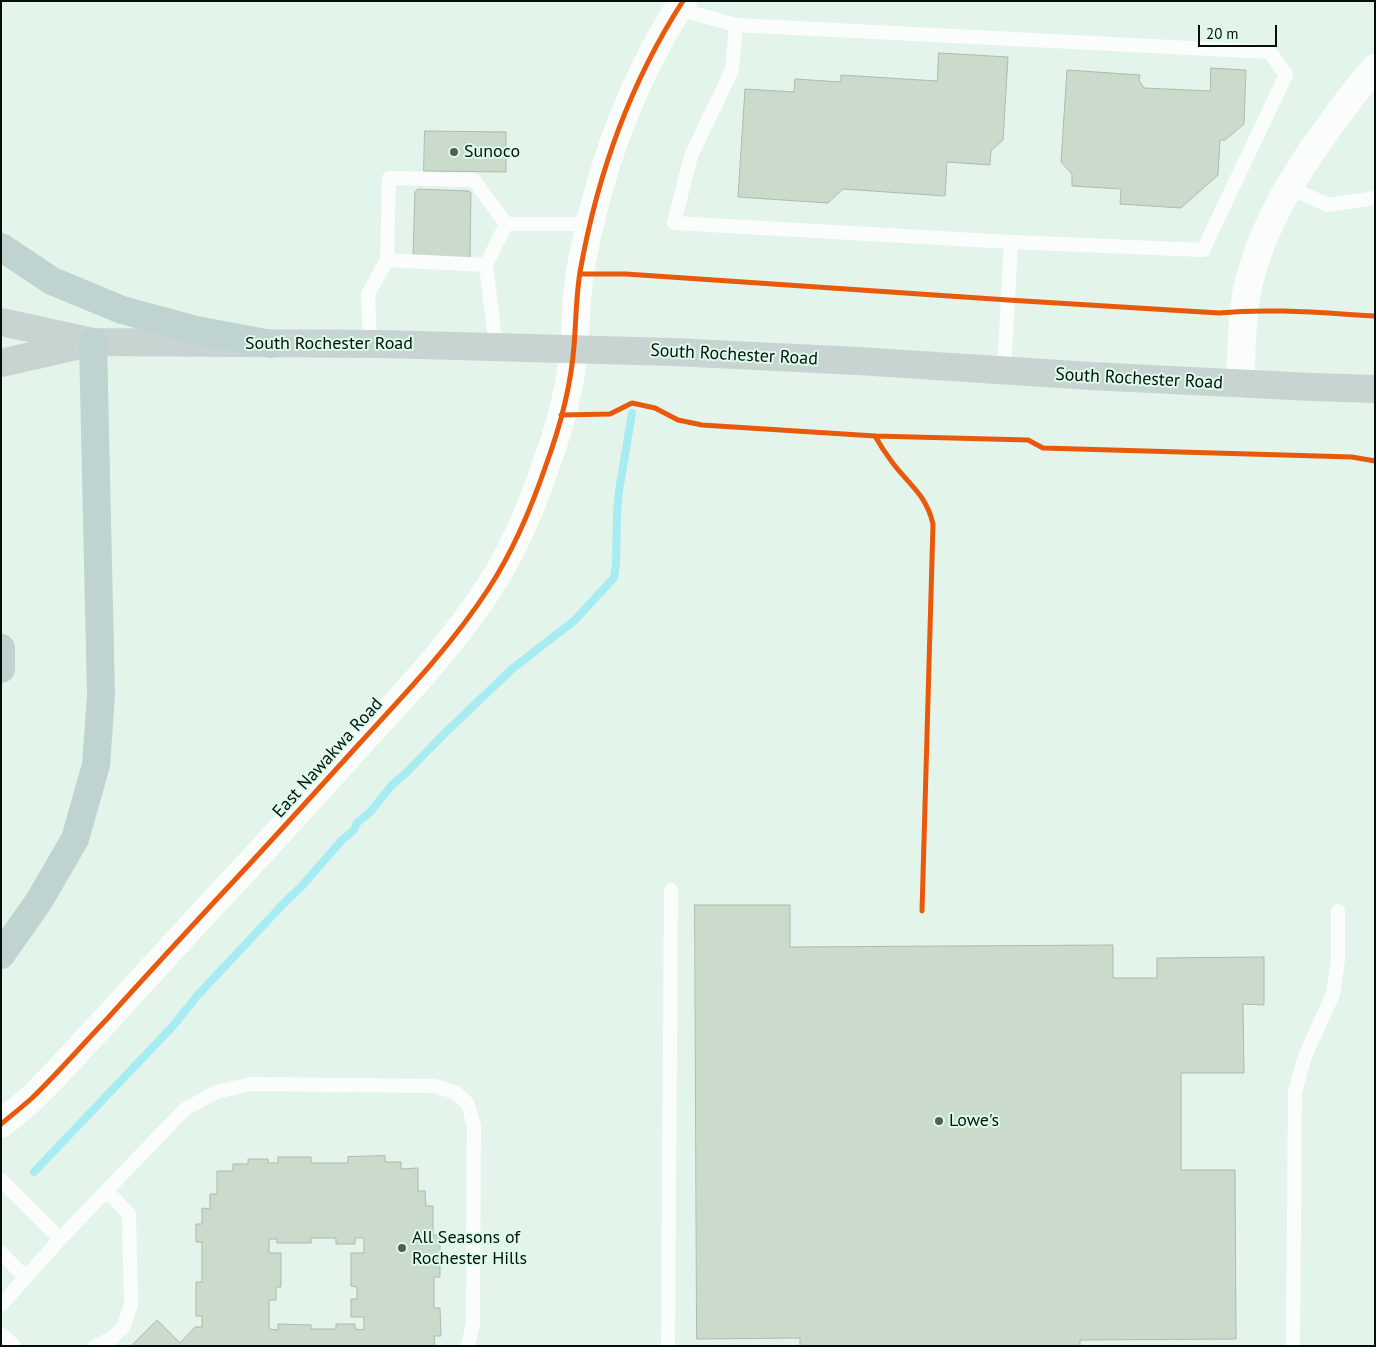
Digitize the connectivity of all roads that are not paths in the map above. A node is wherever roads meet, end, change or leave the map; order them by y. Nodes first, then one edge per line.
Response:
1 (680, 5) edge
2 (736, 25) junction
3 (1375, 68) edge
4 (1288, 187) junction
5 (1375, 198) edge
6 (506, 224) junction
7 (590, 224) junction
8 (1011, 242) junction
9 (1, 247) edge
10 (387, 260) junction
11 (486, 265) junction
12 (1, 322) edge
13 (93, 342) junction
14 (271, 344) junction
15 (370, 344) junction
16 (496, 347) junction
17 (574, 349) junction
18 (1, 362) edge
19 (1004, 371) junction
20 (1240, 384) junction
21 (1375, 389) edge
22 (1, 648) edge
23 (1, 669) edge
24 (671, 890) dead end
25 (1338, 911) dead end
26 (1, 955) edge
27 (1, 1124) edge
28 (1, 1180) edge
29 (107, 1191) junction
30 (60, 1239) junction
31 (1, 1253) edge
32 (25, 1277) junction
33 (1, 1305) edge
34 (1, 1334) edge
35 (14, 1346) edge
36 (95, 1346) edge
37 (468, 1346) edge
38 (668, 1346) edge
39 (1293, 1346) edge

1 - 2 lane
1 - 7 street, East Nawakwa Road
2 - 8 lane
2 - 8 lane
3 - 4 street
4 - 5 lane
4 - 20 street
6 - 7 lane
6 - 10 lane
6 - 11 lane
7 - 17 street, East Nawakwa Road
8 - 19 lane
9 - 14 highway
10 - 11 lane
10 - 15 lane
11 - 16 lane
12 - 13 main road, South Rochester Road
13 - 14 main road, South Rochester Road
13 - 18 main road, South Rochester Road
13 - 26 highway
14 - 15 main road, South Rochester Road
15 - 16 main road, South Rochester Road
16 - 17 main road, South Rochester Road
17 - 19 main road, South Rochester Road
17 - 27 street, East Nawakwa Road
19 - 20 main road, South Rochester Road
20 - 21 main road, South Rochester Road
22 - 23 highway
24 - 38 lane
25 - 39 lane
28 - 30 lane
29 - 30 lane
29 - 36 lane
29 - 37 lane
30 - 32 lane
31 - 32 lane
32 - 33 lane
34 - 35 lane

